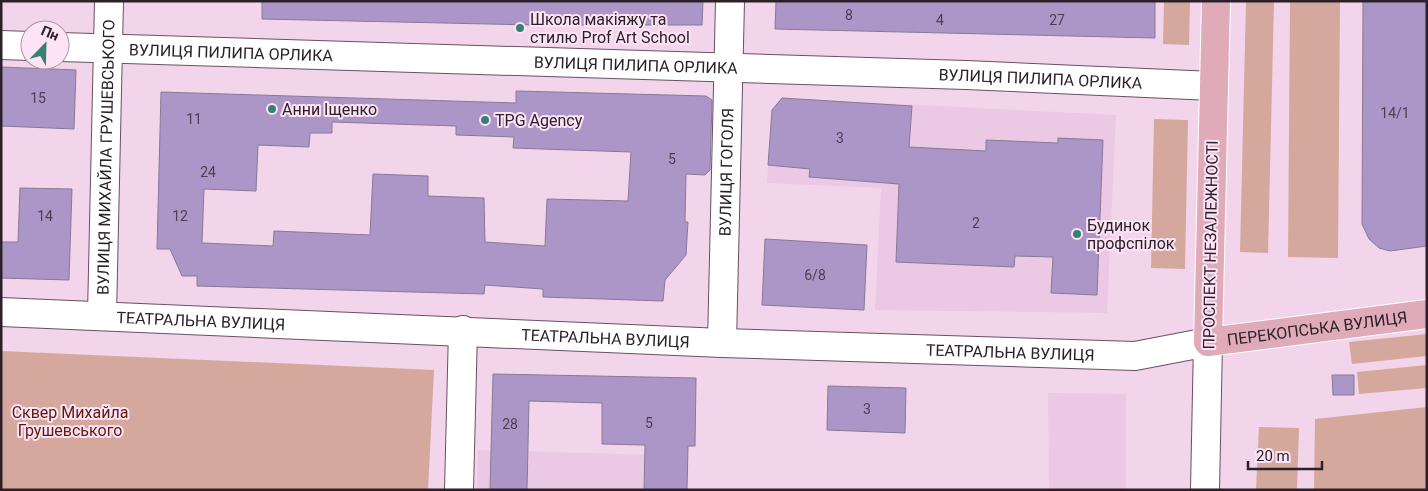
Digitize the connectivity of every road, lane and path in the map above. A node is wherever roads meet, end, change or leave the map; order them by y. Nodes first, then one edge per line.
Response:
1 (109, 1) edge
2 (730, 1) edge
3 (1216, 1) edge
4 (1, 45) edge
5 (20, 46) edge
6 (70, 47) edge
7 (107, 49) junction
8 (728, 68) junction
9 (1213, 86) junction
10 (1, 312) edge
11 (1427, 314) edge
12 (102, 315) junction
13 (462, 330) junction
14 (722, 342) junction
15 (1208, 342) junction
16 (459, 490) edge
17 (1205, 490) edge

1 - 7 street, ВУЛИЦЯ МИХАЙЛА ГРУШЕВСЬКОГО
2 - 8 street, ВУЛИЦЯ ГОГОЛЯ
3 - 9 main road, ПРОСПЕКТ НЕЗАЛЕЖНОСТІ
4 - 5 street
6 - 7 street, ВУЛИЦЯ ПИЛИПА ОРЛИКА
7 - 8 street, ВУЛИЦЯ ПИЛИПА ОРЛИКА
7 - 12 street, ВУЛИЦЯ МИХАЙЛА ГРУШЕВСЬКОГО
8 - 9 street, ВУЛИЦЯ ПИЛИПА ОРЛИКА
8 - 14 street, ВУЛИЦЯ ГОГОЛЯ
9 - 15 main road, ПРОСПЕКТ НЕЗАЛЕЖНОСТІ
10 - 12 street, ТЕАТРАЛЬНА ВУЛИЦЯ
11 - 15 main road, ПЕРЕКОПСЬКА ВУЛИЦЯ
12 - 13 street, ТЕАТРАЛЬНА ВУЛИЦЯ
13 - 14 street, ТЕАТРАЛЬНА ВУЛИЦЯ
13 - 16 street
14 - 15 street, ТЕАТРАЛЬНА ВУЛИЦЯ
15 - 17 street, ПРОСПЕКТ НЕЗАЛЕЖНОСТІ

